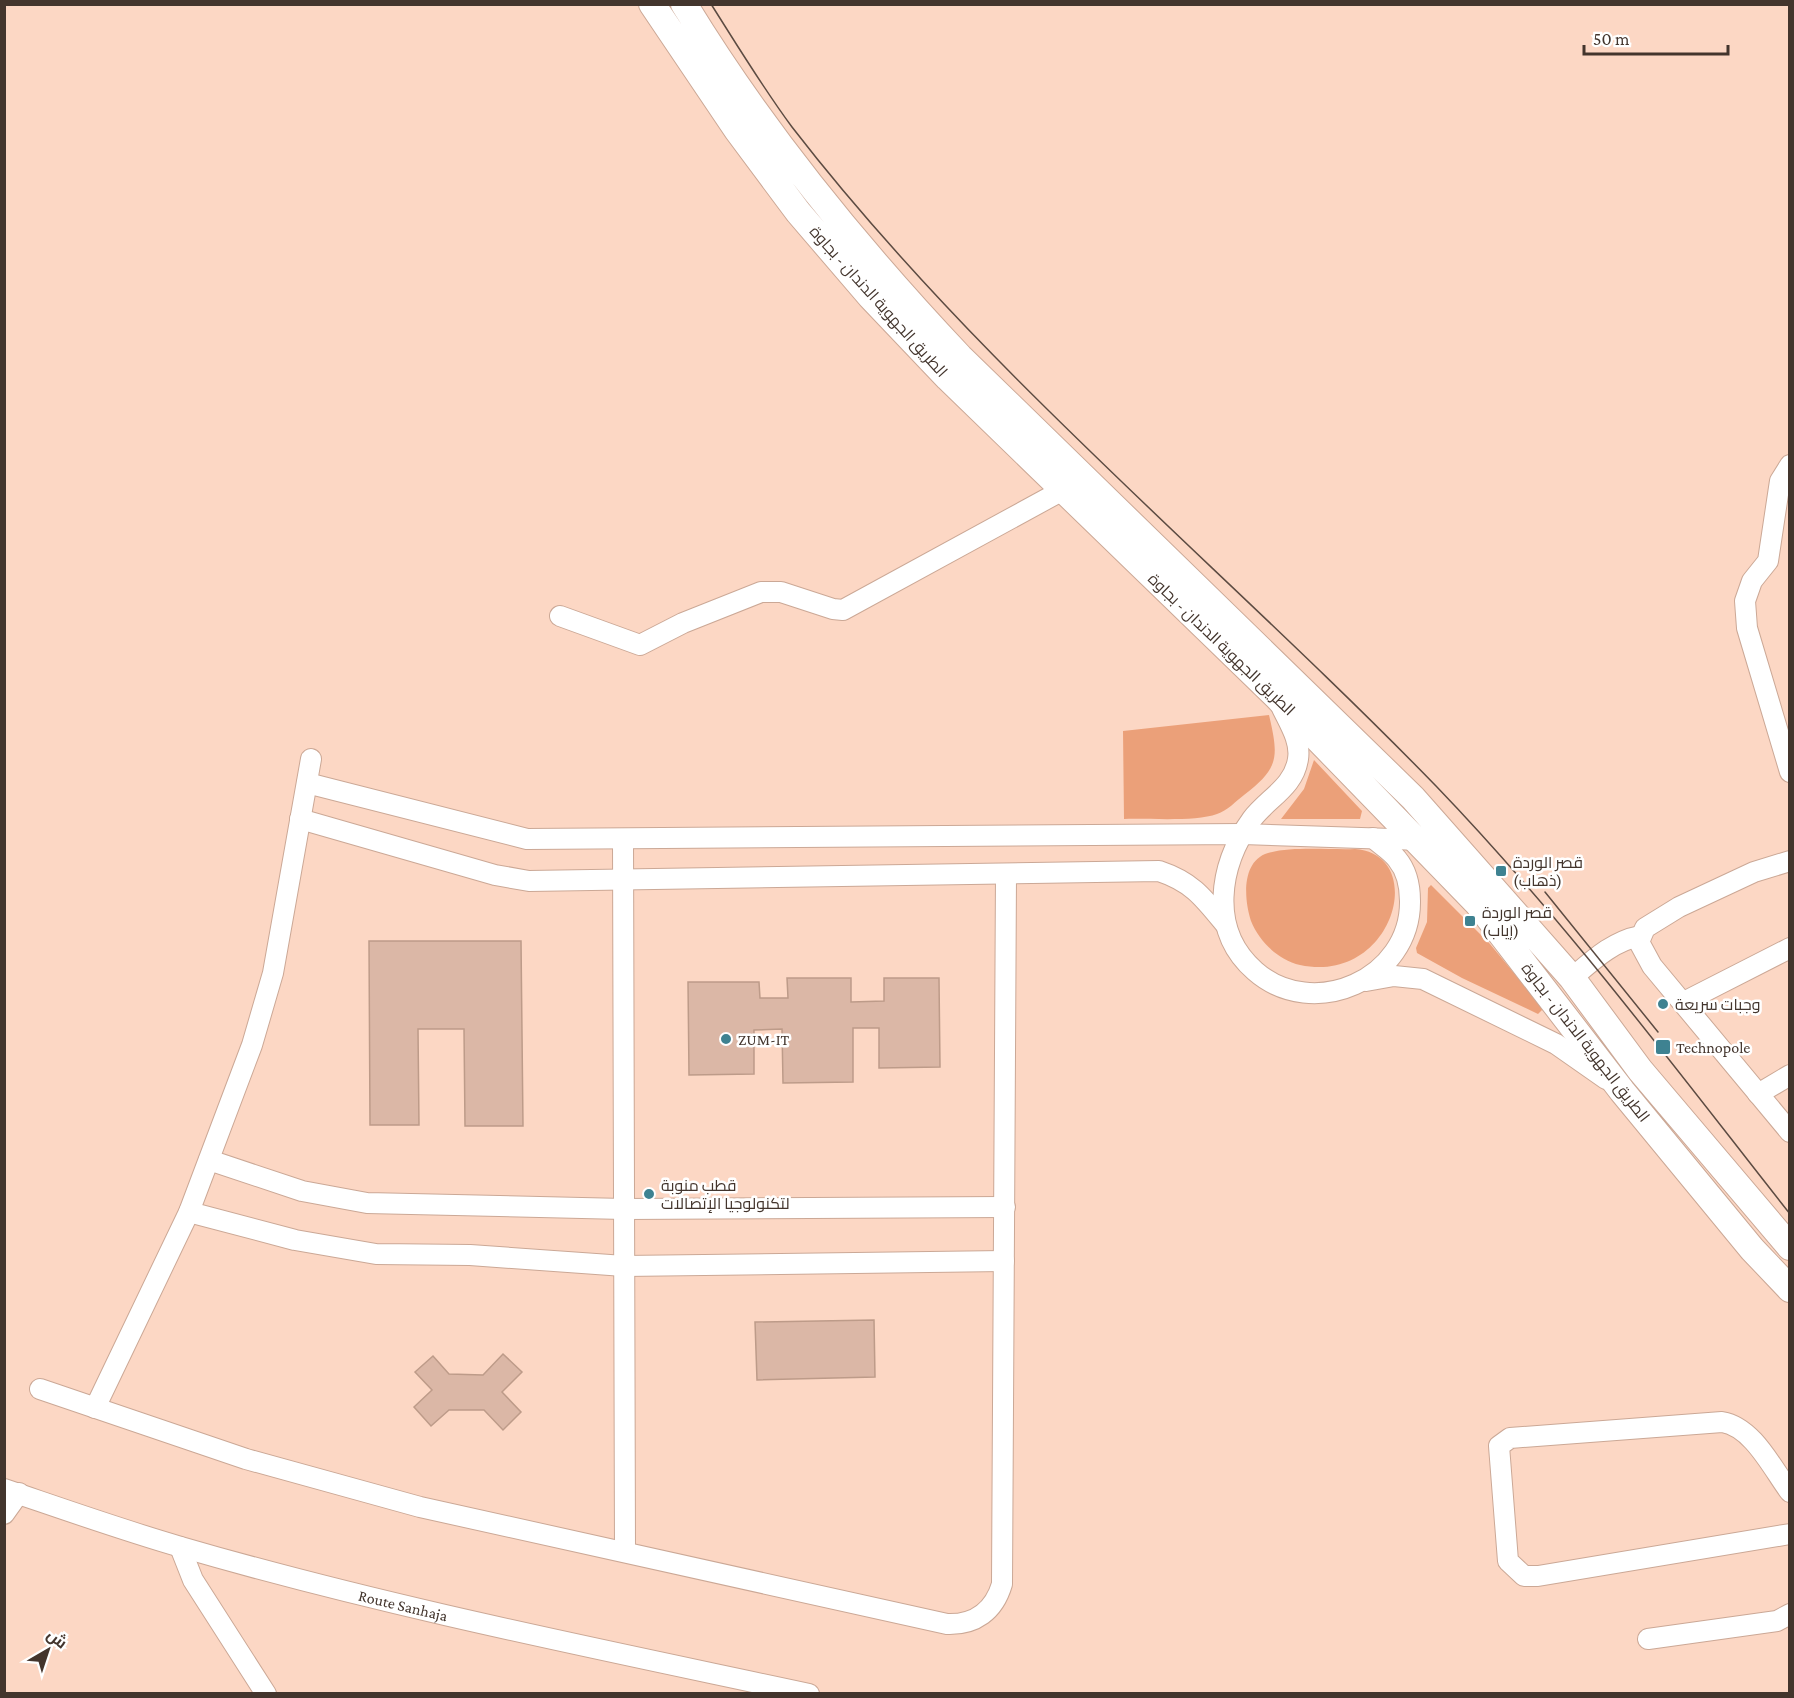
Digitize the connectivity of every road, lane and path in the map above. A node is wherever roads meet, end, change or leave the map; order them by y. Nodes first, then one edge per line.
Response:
1 (652, 4) edge
2 (684, 4) edge
3 (1790, 465) edge
4 (1064, 490) junction
5 (560, 616) dead end
6 (1277, 697) junction
7 (311, 759) dead end
8 (1790, 772) edge
9 (307, 783) junction
10 (1413, 798) junction
11 (300, 819) junction
12 (1243, 834) junction
13 (1373, 838) junction
14 (1416, 838) junction
15 (623, 840) junction
16 (1470, 861) junction
17 (1790, 861) edge
18 (1006, 875) junction
19 (623, 879) junction
20 (1410, 884) junction
21 (1225, 924) junction
22 (1640, 936) junction
23 (1790, 948) edge
24 (1572, 978) junction
25 (1363, 982) junction
26 (1550, 994) junction
27 (1684, 1002) junction
28 (1790, 1075) edge
29 (1622, 1090) junction
30 (1758, 1094) junction
31 (1790, 1132) edge
32 (209, 1160) junction
33 (1005, 1208) junction
34 (624, 1209) junction
35 (189, 1212) junction
36 (1790, 1247) edge
37 (1752, 1249) junction
38 (1004, 1261) junction
39 (624, 1266) junction
40 (1790, 1270) edge
41 (1790, 1289) edge
42 (40, 1389) dead end
43 (95, 1408) junction
44 (12, 1491) edge
45 (1790, 1492) edge
46 (4, 1514) edge
47 (1790, 1534) edge
48 (180, 1547) junction
49 (625, 1552) junction
50 (1790, 1614) edge
51 (1648, 1639) dead end
52 (266, 1694) edge
53 (809, 1694) edge

1 - 4 main road, الطريق الجهوية الدندان - بجاوة
2 - 10 main road, الطريق الجهوية الدندان - بجاوة
3 - 8 street
4 - 5 street
4 - 6 main road, الطريق الجهوية الدندان - بجاوة
6 - 12 street
6 - 14 main road, الطريق الجهوية الدندان - بجاوة
7 - 9 street
9 - 11 street
9 - 15 street
10 - 14 street
10 - 16 main road, الطريق الجهوية الدندان - بجاوة
11 - 19 street
11 - 32 street
12 - 13 street
12 - 15 street
12 - 21 street
13 - 14 street
13 - 20 street
14 - 16 street
14 - 20 street
14 - 26 main road, الطريق الجهوية الدندان - بجاوة
15 - 19 street
16 - 24 main road, الطريق الجهوية الدندان - بجاوة
17 - 22 street
18 - 19 street
18 - 21 street
18 - 33 street
19 - 34 street
20 - 25 street
21 - 25 street
22 - 24 street
22 - 27 street
23 - 27 street
24 - 26 main road
24 - 36 main road, الطريق الجهوية الدندان - بجاوة
25 - 29 street
26 - 29 main road, الطريق الجهوية الدندان - بجاوة
27 - 30 street
28 - 30 street
29 - 37 main road, الطريق الجهوية الدندان - بجاوة
30 - 31 street
32 - 34 street
32 - 35 street
33 - 34 street
33 - 38 street
34 - 39 street
35 - 39 street
35 - 43 street
37 - 40 street
37 - 41 main road, الطريق الجهوية الدندان - بجاوة
38 - 39 street
38 - 49 street
39 - 49 street
42 - 43 street
43 - 49 street
44 - 46 street
44 - 48 street, Route Sanhaja
45 - 47 street
48 - 52 street
48 - 53 street, Route Sanhaja
50 - 51 street

